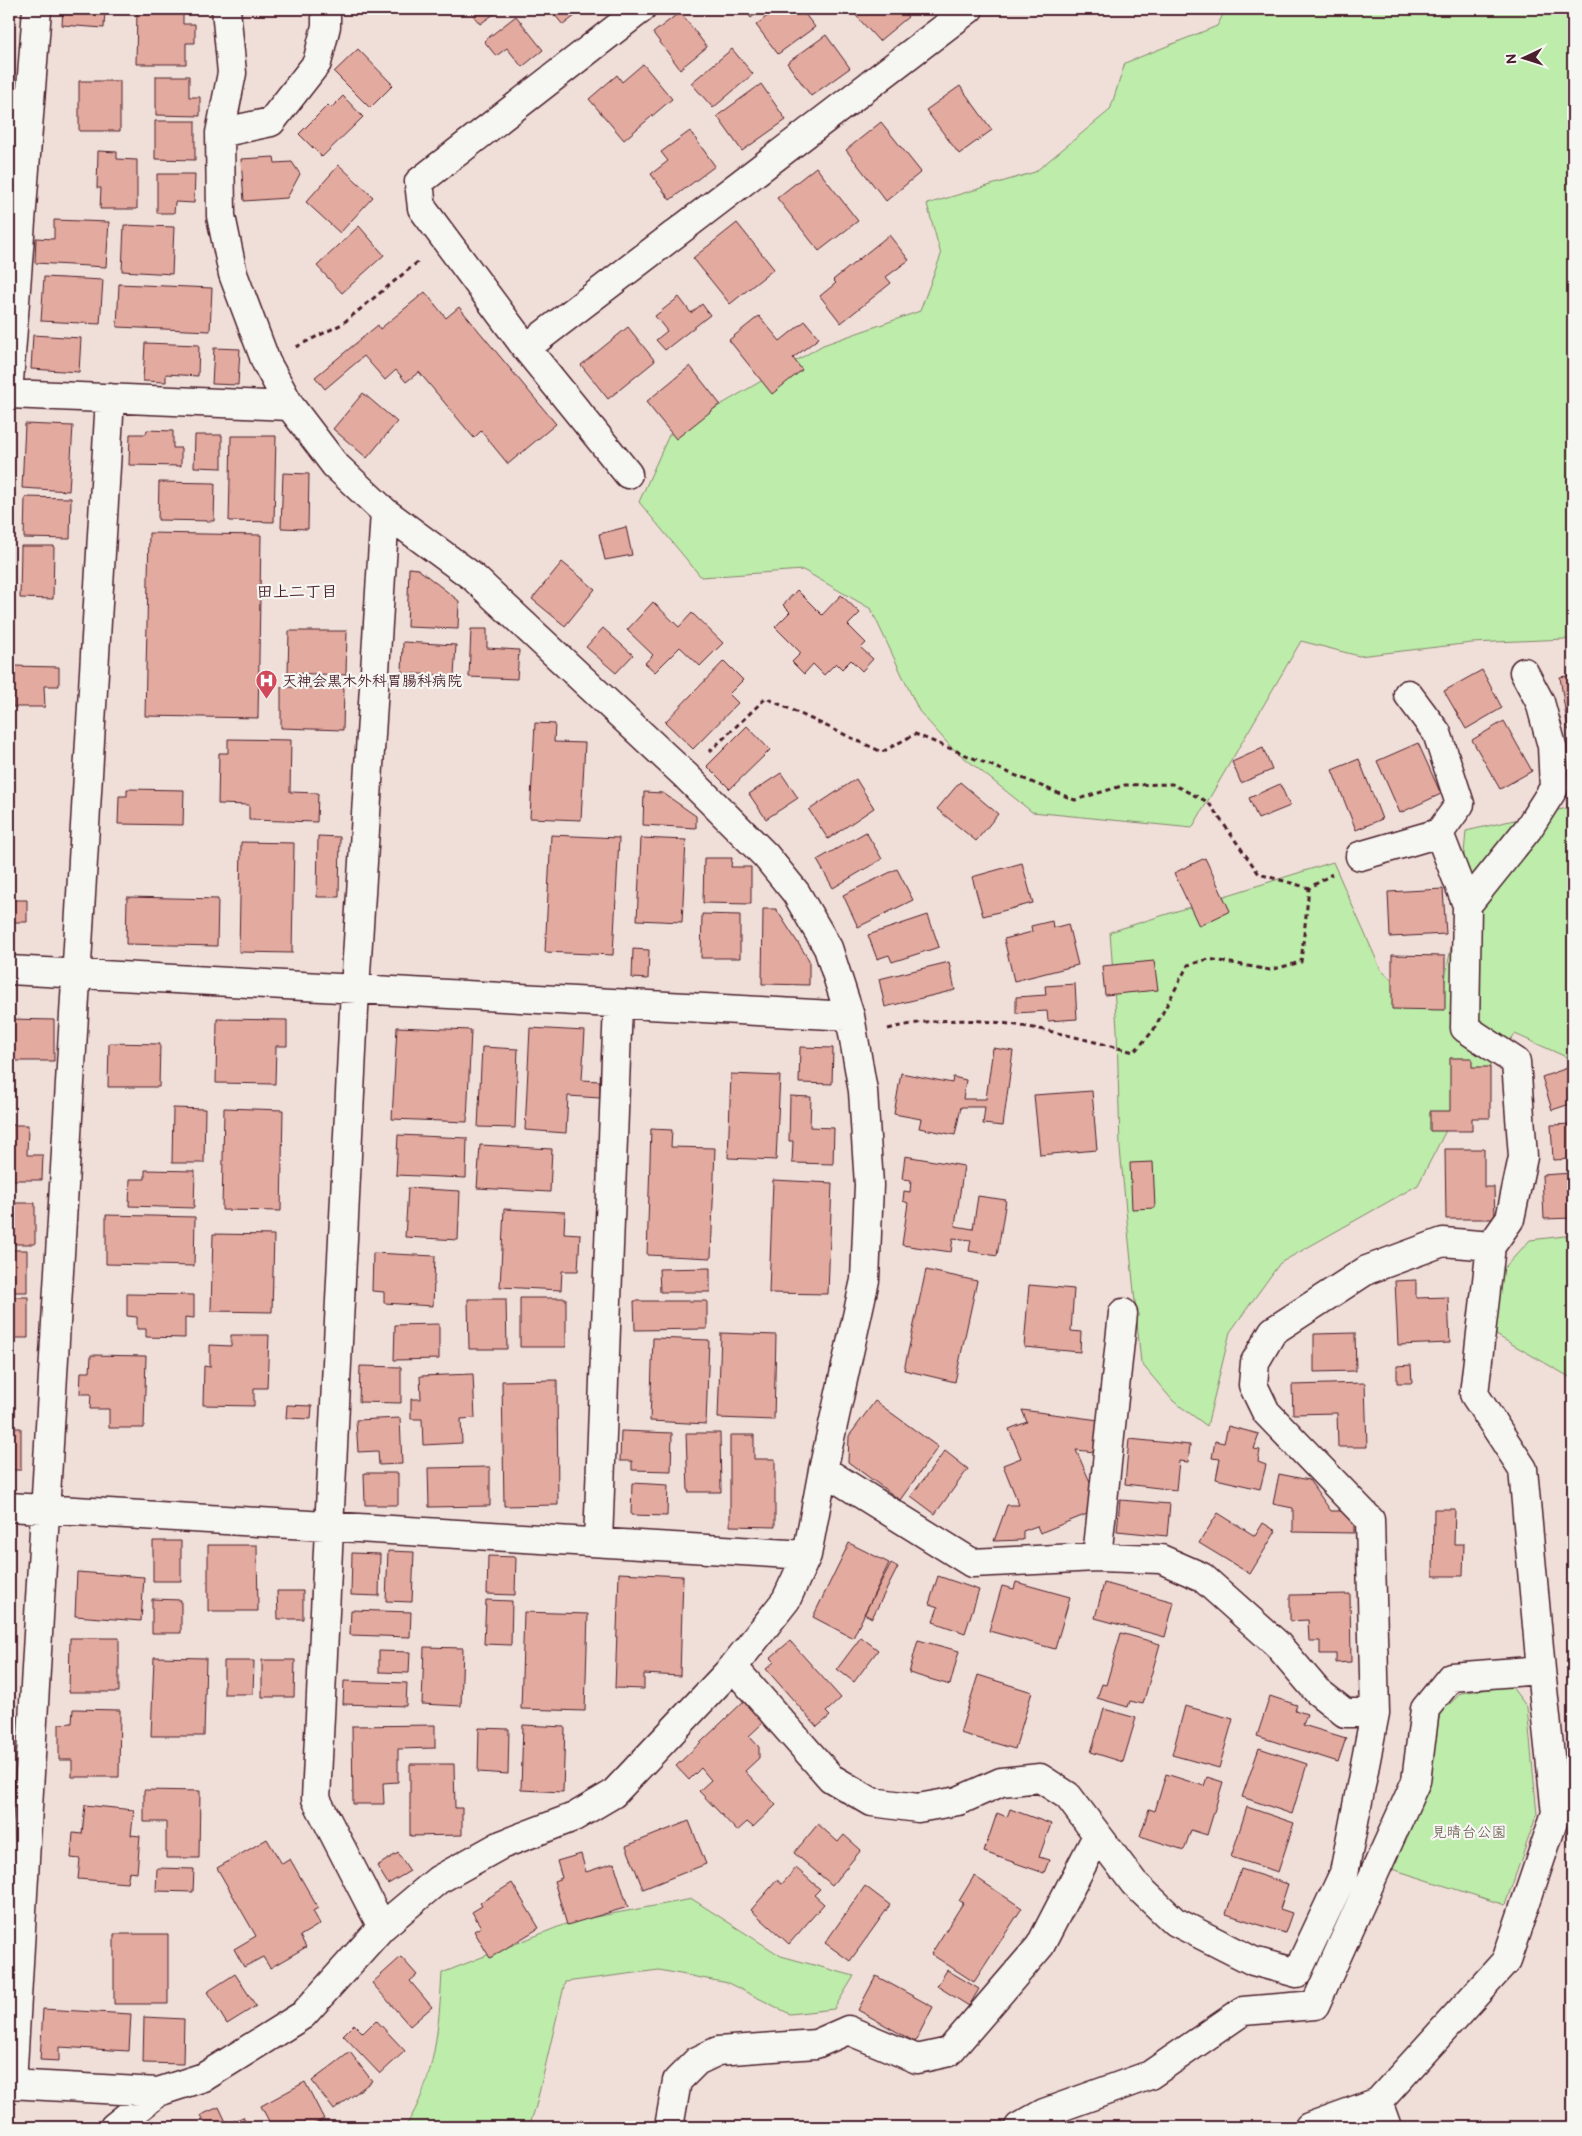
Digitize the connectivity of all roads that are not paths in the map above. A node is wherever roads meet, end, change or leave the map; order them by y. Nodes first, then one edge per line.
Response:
1 (37, 9) edge
2 (226, 9) edge
3 (326, 9) edge
4 (641, 9) edge
5 (969, 9) edge
6 (220, 133) junction
7 (526, 348) junction
8 (9, 381) edge
9 (9, 394) edge
10 (110, 398) junction
11 (290, 406) junction
12 (628, 474) dead end
13 (385, 512) junction
14 (1524, 672) dead end
15 (1408, 694) dead end
16 (1439, 833) junction
17 (1360, 856) road end
18 (1467, 905) junction
19 (9, 970) edge
20 (74, 974) junction
21 (355, 989) junction
22 (618, 1004) junction
23 (850, 1016) junction
24 (1492, 1246) junction
25 (1123, 1313) dead end
26 (822, 1470) junction
27 (9, 1507) edge
28 (47, 1510) junction
29 (328, 1526) junction
30 (598, 1542) junction
31 (807, 1555) junction
32 (1097, 1557) junction
33 (733, 1667) junction
34 (1540, 1670) junction
35 (1375, 1713) junction
36 (1097, 1836) junction
37 (382, 1927) junction
38 (11, 2084) edge
39 (158, 2092) junction
40 (1378, 2102) junction
41 (114, 2127) edge
42 (669, 2127) edge
43 (1019, 2127) edge
44 (1309, 2127) edge
45 (1387, 2127) edge

1 - 8 street
2 - 6 street
3 - 6 street
4 - 7 street
5 - 7 street
6 - 11 street
7 - 12 street
9 - 10 street
10 - 11 street
10 - 20 street
11 - 13 street
13 - 21 street
13 - 23 street
14 - 18 street
15 - 16 street
16 - 17 street
16 - 18 street
18 - 24 street
19 - 20 street
20 - 21 street
20 - 28 street
21 - 22 street
21 - 29 street
22 - 23 street
22 - 30 street
23 - 26 street
24 - 34 street
24 - 35 street
25 - 32 street
26 - 31 street
26 - 32 street
27 - 28 street
28 - 29 street
28 - 38 street
29 - 30 street
29 - 37 street
30 - 31 street
31 - 33 street
32 - 35 street
33 - 36 street
33 - 37 street
34 - 40 street
34 - 43 street
35 - 36 street
36 - 42 street
37 - 39 street
38 - 39 street
39 - 41 street
40 - 44 street
40 - 45 street

